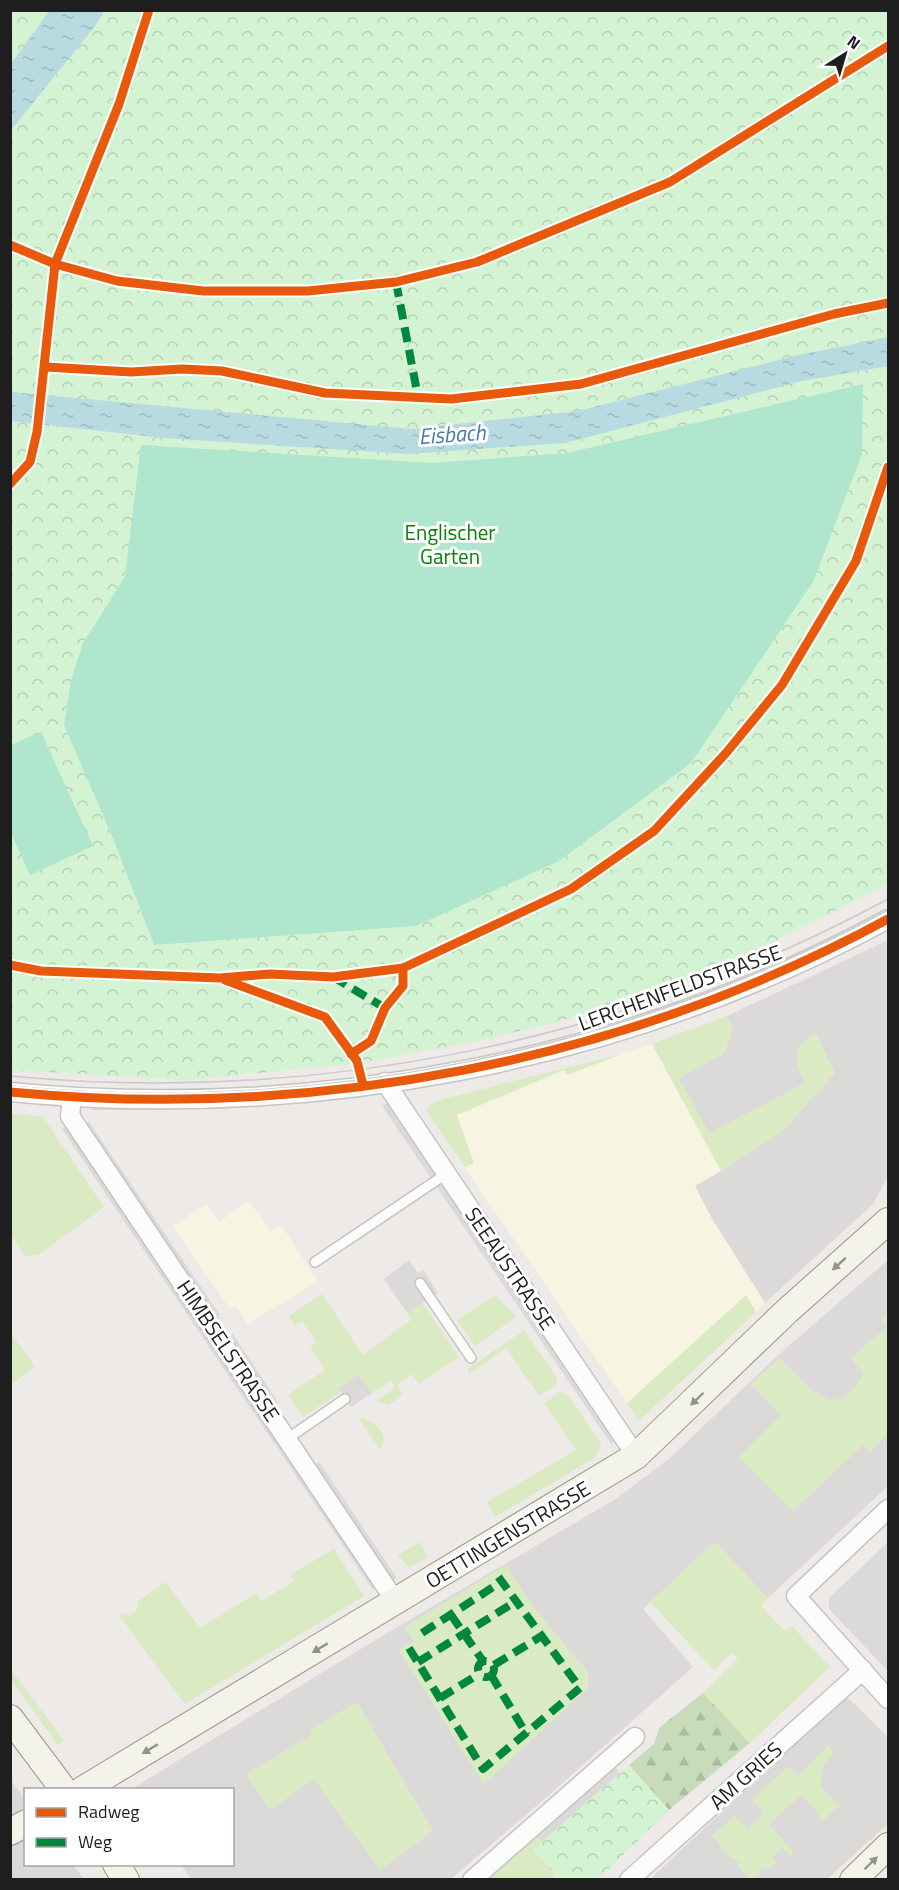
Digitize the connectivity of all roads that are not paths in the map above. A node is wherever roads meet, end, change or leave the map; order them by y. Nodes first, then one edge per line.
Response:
1 (888, 920) edge
2 (385, 1082) junction
3 (10, 1092) edge
4 (72, 1097) junction
5 (446, 1174) junction
6 (888, 1221) edge
7 (315, 1262) dead end
8 (420, 1283) dead end
9 (471, 1358) dead end
10 (345, 1399) dead end
11 (287, 1438) junction
12 (636, 1456) junction
13 (888, 1509) edge
14 (396, 1602) junction
15 (863, 1670) junction
16 (888, 1699) edge
17 (10, 1718) edge
18 (635, 1737) dead end
19 (62, 1788) edge
20 (85, 1788) edge
21 (24, 1824) edge
22 (10, 1832) edge
23 (888, 1846) edge
24 (117, 1866) edge
25 (126, 1880) edge
26 (472, 1880) edge
27 (629, 1880) edge
28 (853, 1880) edge

1 - 2 street, LERCHENFELDSTRASSE
2 - 4 street, LERCHENFELDSTRASSE
2 - 5 street, SEEAUSTRASSE
3 - 4 street, LERCHENFELDSTRASSE
4 - 11 street, HIMBSELSTRASSE
5 - 7 lane
5 - 12 street, SEEAUSTRASSE
6 -> 12 main road, OETTINGENSTRASSE
8 - 9 lane
10 - 11 lane
11 - 14 street, HIMBSELSTRASSE
12 - 14 main road, OETTINGENSTRASSE
13 - 15 street
14 -> 20 main road, OETTINGENSTRASSE
15 - 16 street
15 - 27 street, AM GRIES
17 - 19 main road
18 - 26 street
21 - 22 main road
28 -> 23 main road
24 - 25 main road

